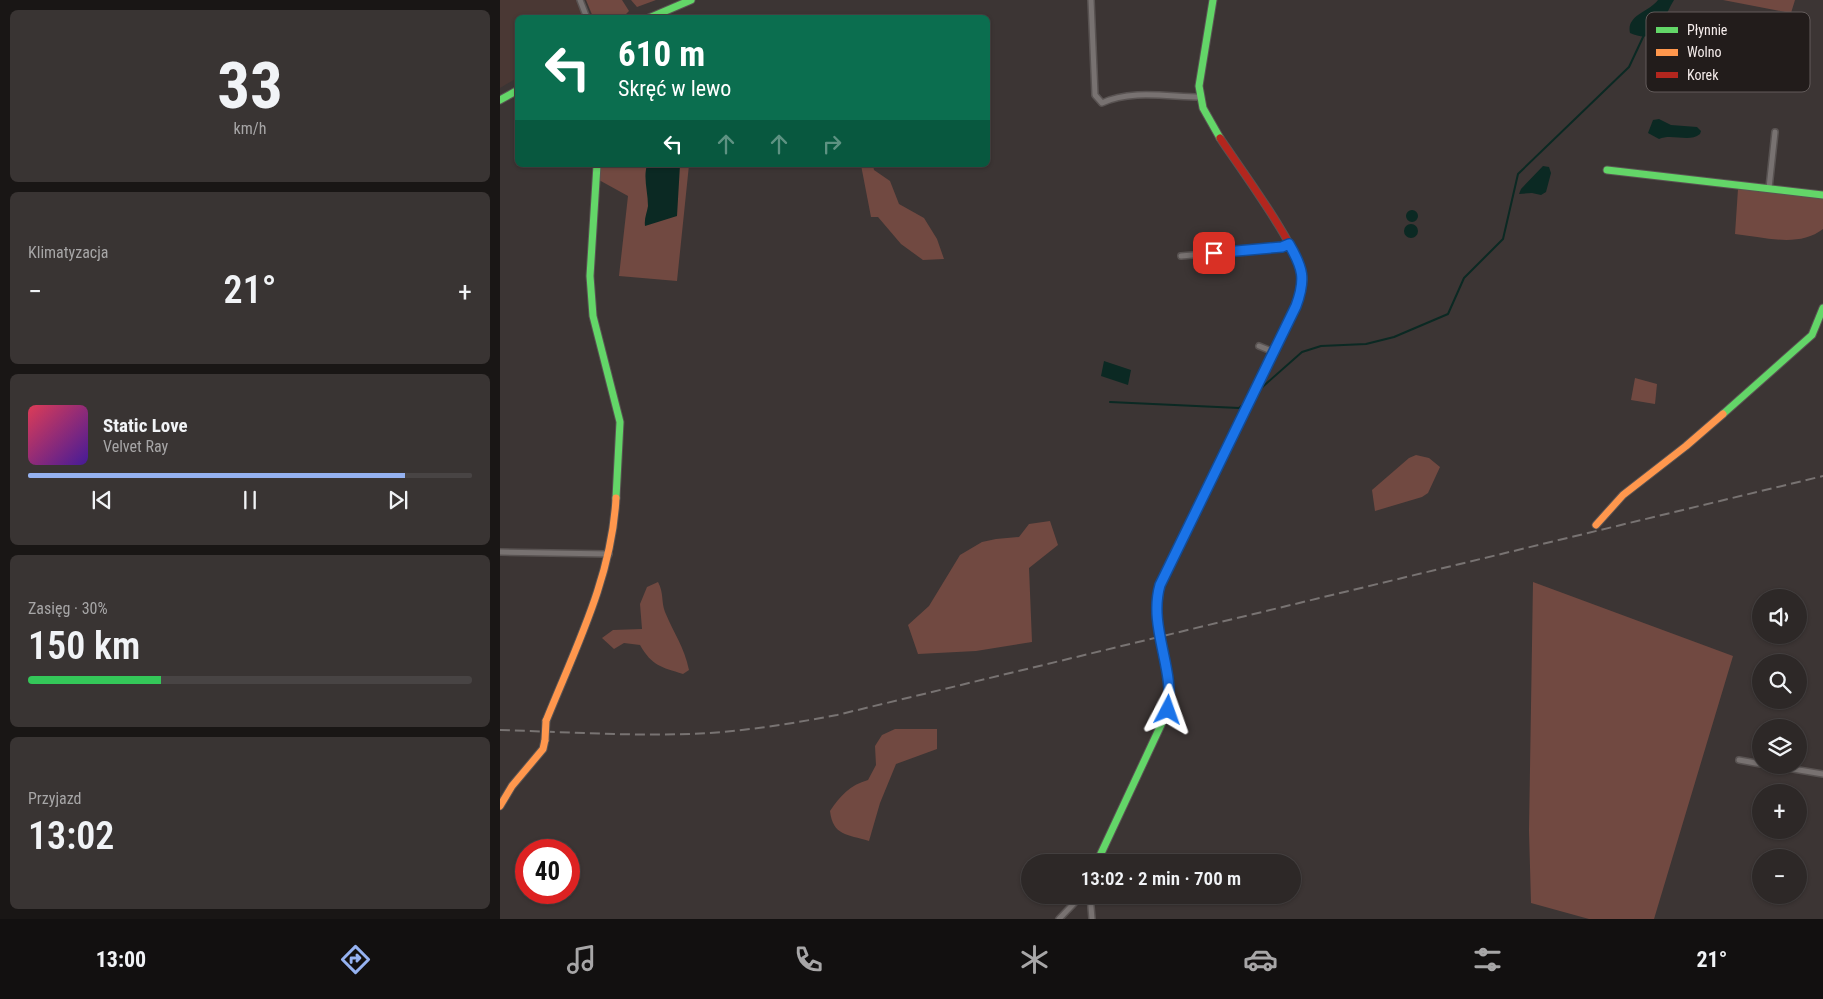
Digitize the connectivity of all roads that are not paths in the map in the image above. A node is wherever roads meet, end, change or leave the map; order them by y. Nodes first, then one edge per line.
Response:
1 (580, 0) edge
2 (691, 0) edge
3 (1091, 0) edge
4 (1213, 0) edge
5 (587, 15) edge
6 (655, 15) edge
7 (515, 92) edge
8 (1200, 97) junction
9 (500, 100) edge
10 (1775, 132) dead end
11 (597, 167) edge
12 (1607, 170) dead end
13 (1769, 188) junction
14 (1823, 195) edge
15 (1289, 244) junction
16 (1181, 256) dead end
17 (1823, 308) edge
18 (1259, 346) dead end
19 (1274, 352) junction
20 (1596, 525) dead end
21 (500, 552) edge
22 (609, 554) junction
23 (1739, 760) dead end
24 (1752, 762) edge
25 (1807, 771) edge
26 (1823, 774) edge
27 (500, 806) edge
28 (1102, 854) edge
29 (1073, 904) edge
30 (1091, 904) edge
31 (1059, 919) edge
32 (1092, 919) edge

1 - 5 street
2 - 6 street
3 - 8 street
4 - 8 street
7 - 9 street
8 - 15 street
10 - 13 street
11 - 22 street
12 - 13 street
13 - 14 street
15 - 16 street
15 - 19 street
17 - 20 street
18 - 19 street
19 - 28 street
21 - 22 street
22 - 27 street, bridge
23 - 24 street
25 - 26 street
29 - 31 street
30 - 32 street

